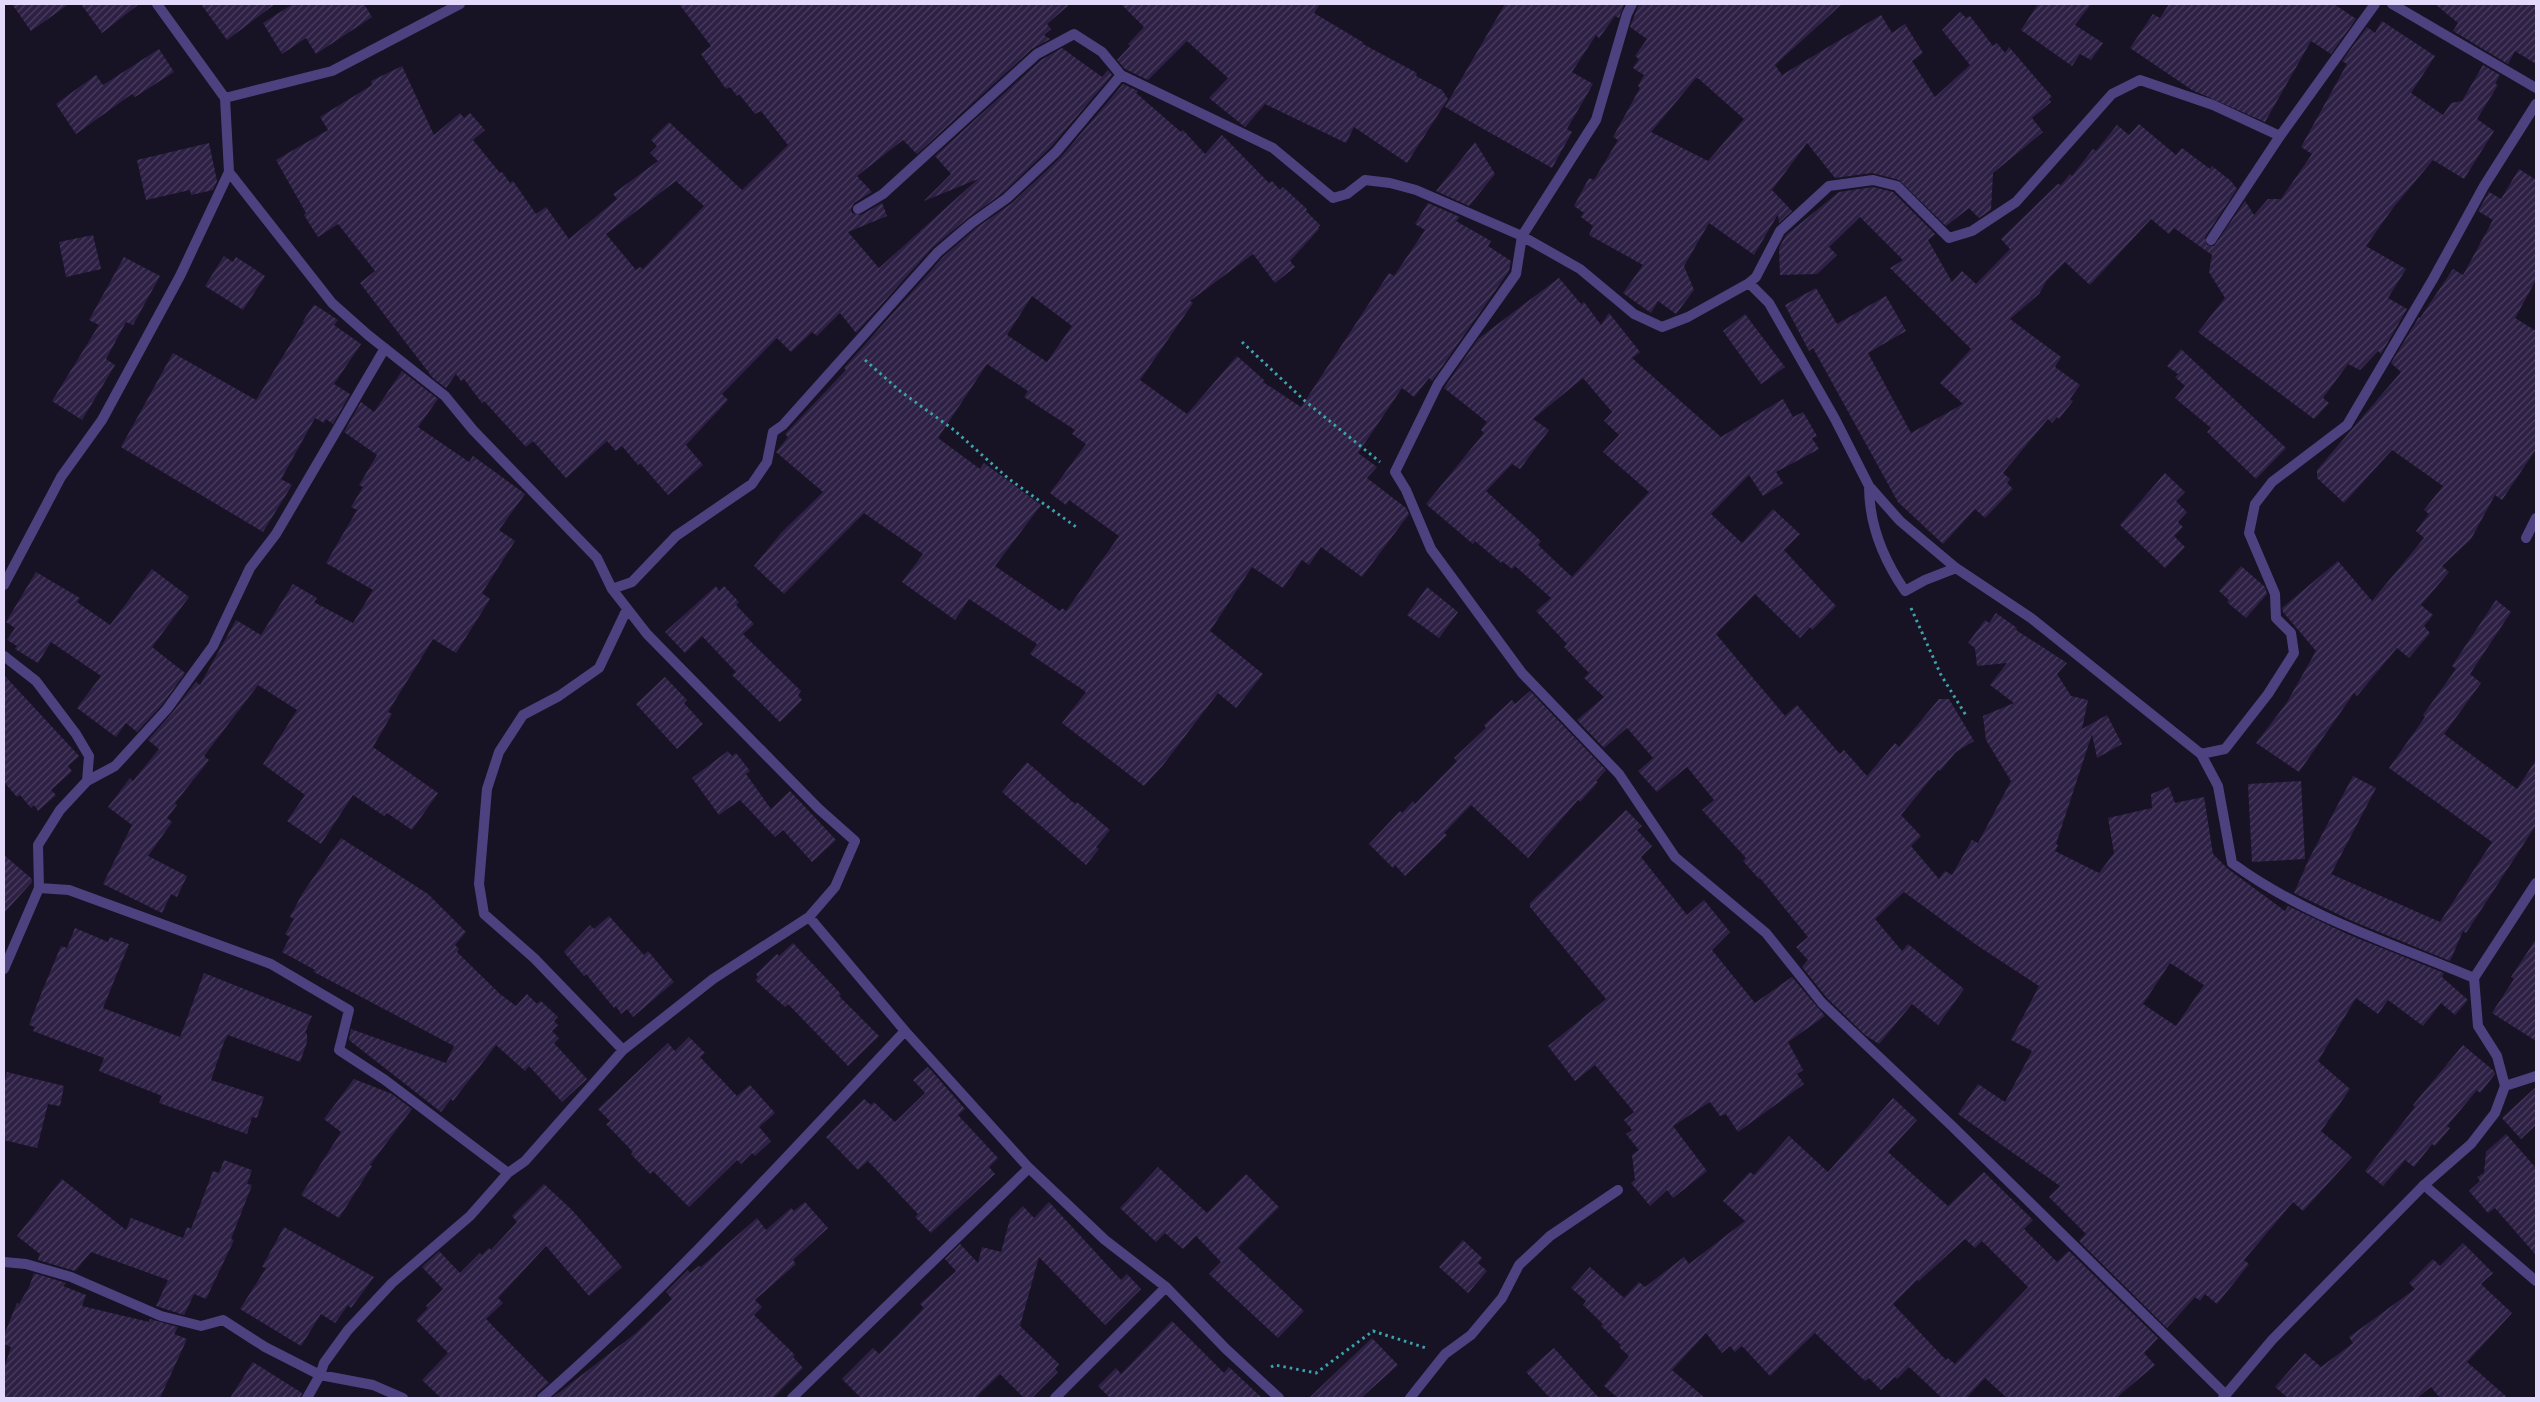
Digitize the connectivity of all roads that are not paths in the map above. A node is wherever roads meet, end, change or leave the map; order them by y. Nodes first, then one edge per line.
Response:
1 (157, 4) edge
2 (460, 4) edge
3 (1632, 4) edge
4 (2374, 4) edge
5 (2392, 4) edge
6 (1121, 75) junction
7 (2536, 88) edge
8 (225, 98) junction
9 (2536, 104) edge
10 (2280, 136) junction
11 (228, 172) junction
12 (858, 209) dead end
13 (1522, 236) junction
14 (2211, 240) dead end
15 (1749, 283) junction
16 (385, 348) junction
17 (1869, 486) junction
18 (2536, 518) edge
19 (2526, 538) dead end
20 (1956, 568) junction
21 (4, 585) edge
22 (612, 589) junction
23 (628, 609) junction
24 (4, 656) edge
25 (2201, 754) junction
26 (87, 781) junction
27 (2536, 883) edge
28 (39, 888) junction
29 (809, 917) junction
30 (4, 969) edge
31 (2474, 978) junction
32 (905, 1031) junction
33 (623, 1050) junction
34 (2536, 1076) edge
35 (2505, 1086) junction
36 (1029, 1168) junction
37 (508, 1173) junction
38 (2424, 1185) junction
39 (1618, 1190) dead end
40 (4, 1262) edge
41 (2536, 1281) edge
42 (1166, 1287) junction
43 (320, 1375) junction
44 (2225, 1396) edge
45 (307, 1398) edge
46 (404, 1398) edge
47 (542, 1398) edge
48 (792, 1398) edge
49 (1055, 1398) edge
50 (1279, 1398) edge
51 (1410, 1398) edge

1 - 8 street
2 - 8 street
3 - 13 street
4 - 10 street
5 - 7 street
6 - 12 street
6 - 13 street
6 - 22 street
8 - 11 street
9 - 25 street
10 - 14 street
10 - 15 street
11 - 16 street
11 - 21 street
13 - 15 street
13 - 44 street
15 - 17 street
16 - 22 street
16 - 26 street
17 - 20 street
17 - 20 street
18 - 19 street
20 - 25 street
22 - 23 street
23 - 29 street
23 - 33 street
24 - 26 street
25 - 31 street
26 - 28 street
27 - 31 street
28 - 30 street
28 - 37 street
29 - 32 street
29 - 33 street
31 - 35 street
32 - 36 street
32 - 47 street
33 - 37 street
34 - 35 street
35 - 38 street
36 - 42 street
36 - 48 street
37 - 43 street
38 - 41 street
38 - 44 street
39 - 51 street
40 - 43 street
42 - 49 street
42 - 50 street
43 - 45 street
43 - 46 street

